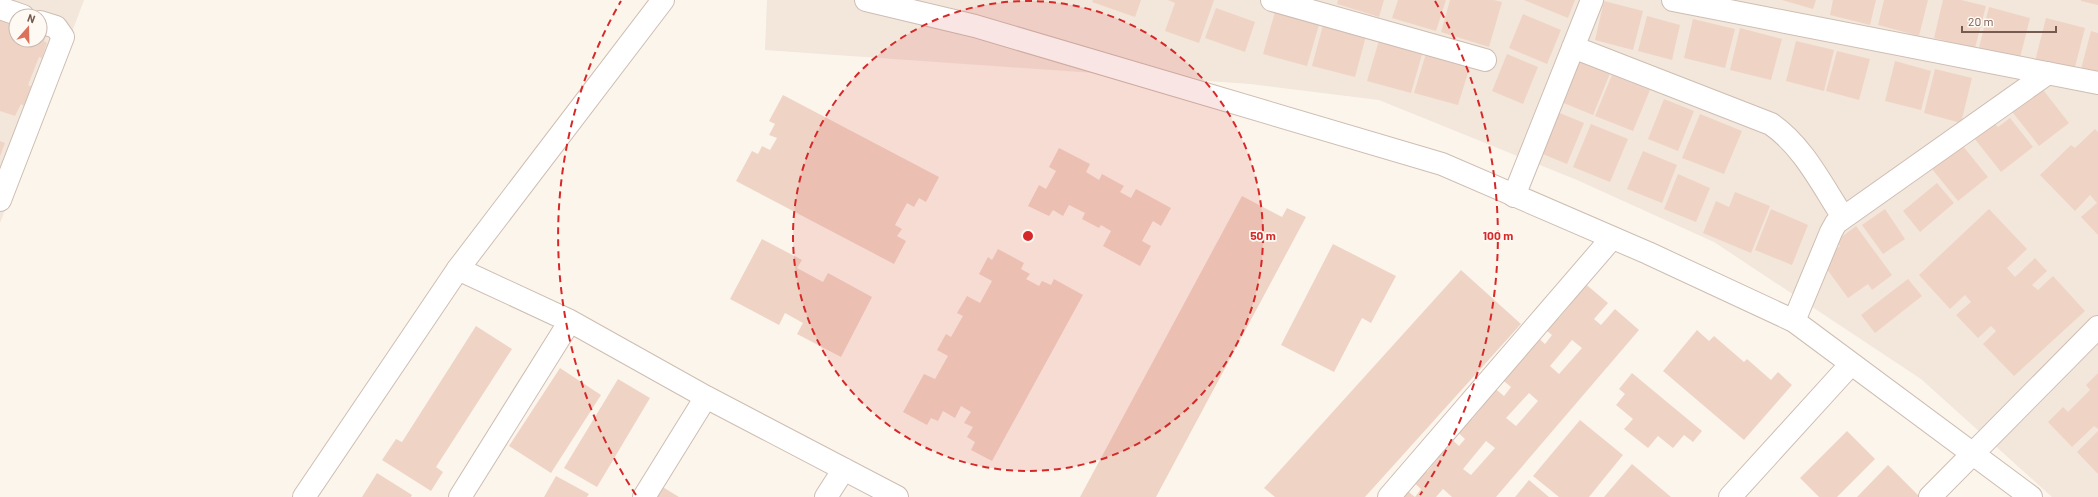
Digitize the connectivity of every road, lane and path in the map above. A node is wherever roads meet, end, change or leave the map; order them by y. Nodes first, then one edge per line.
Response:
1 (663, 0) edge
2 (866, 0) edge
3 (1272, 0) edge
4 (1592, 0) edge
5 (1673, 0) edge
6 (48, 24) edge
7 (1573, 47) junction
8 (1485, 60) dead end
9 (2048, 73) junction
10 (2098, 83) edge
11 (1514, 196) junction
12 (0, 200) edge
13 (1843, 217) junction
14 (1612, 238) junction
15 (458, 269) junction
16 (570, 321) junction
17 (1794, 321) junction
18 (2098, 327) edge
19 (1851, 364) junction
20 (706, 397) junction
21 (1971, 453) junction
22 (844, 469) junction
23 (304, 497) edge
24 (460, 497) edge
25 (644, 497) edge
26 (826, 497) edge
27 (897, 497) edge
28 (1389, 497) edge
29 (1730, 497) edge
30 (1930, 497) edge
31 (2031, 497) edge

1 - 15 street
2 - 11 street
3 - 8 street
4 - 7 street
5 - 9 street
6 - 12 street
7 - 11 street
7 - 13 street
9 - 10 street
9 - 13 street
11 - 14 street
13 - 17 street
14 - 17 street
14 - 28 street
15 - 16 street
15 - 23 street
16 - 20 street
16 - 24 street
17 - 19 street
18 - 21 street
19 - 21 street
19 - 29 street
20 - 22 street
20 - 25 street
21 - 30 street
21 - 31 street
22 - 26 street
22 - 27 street

